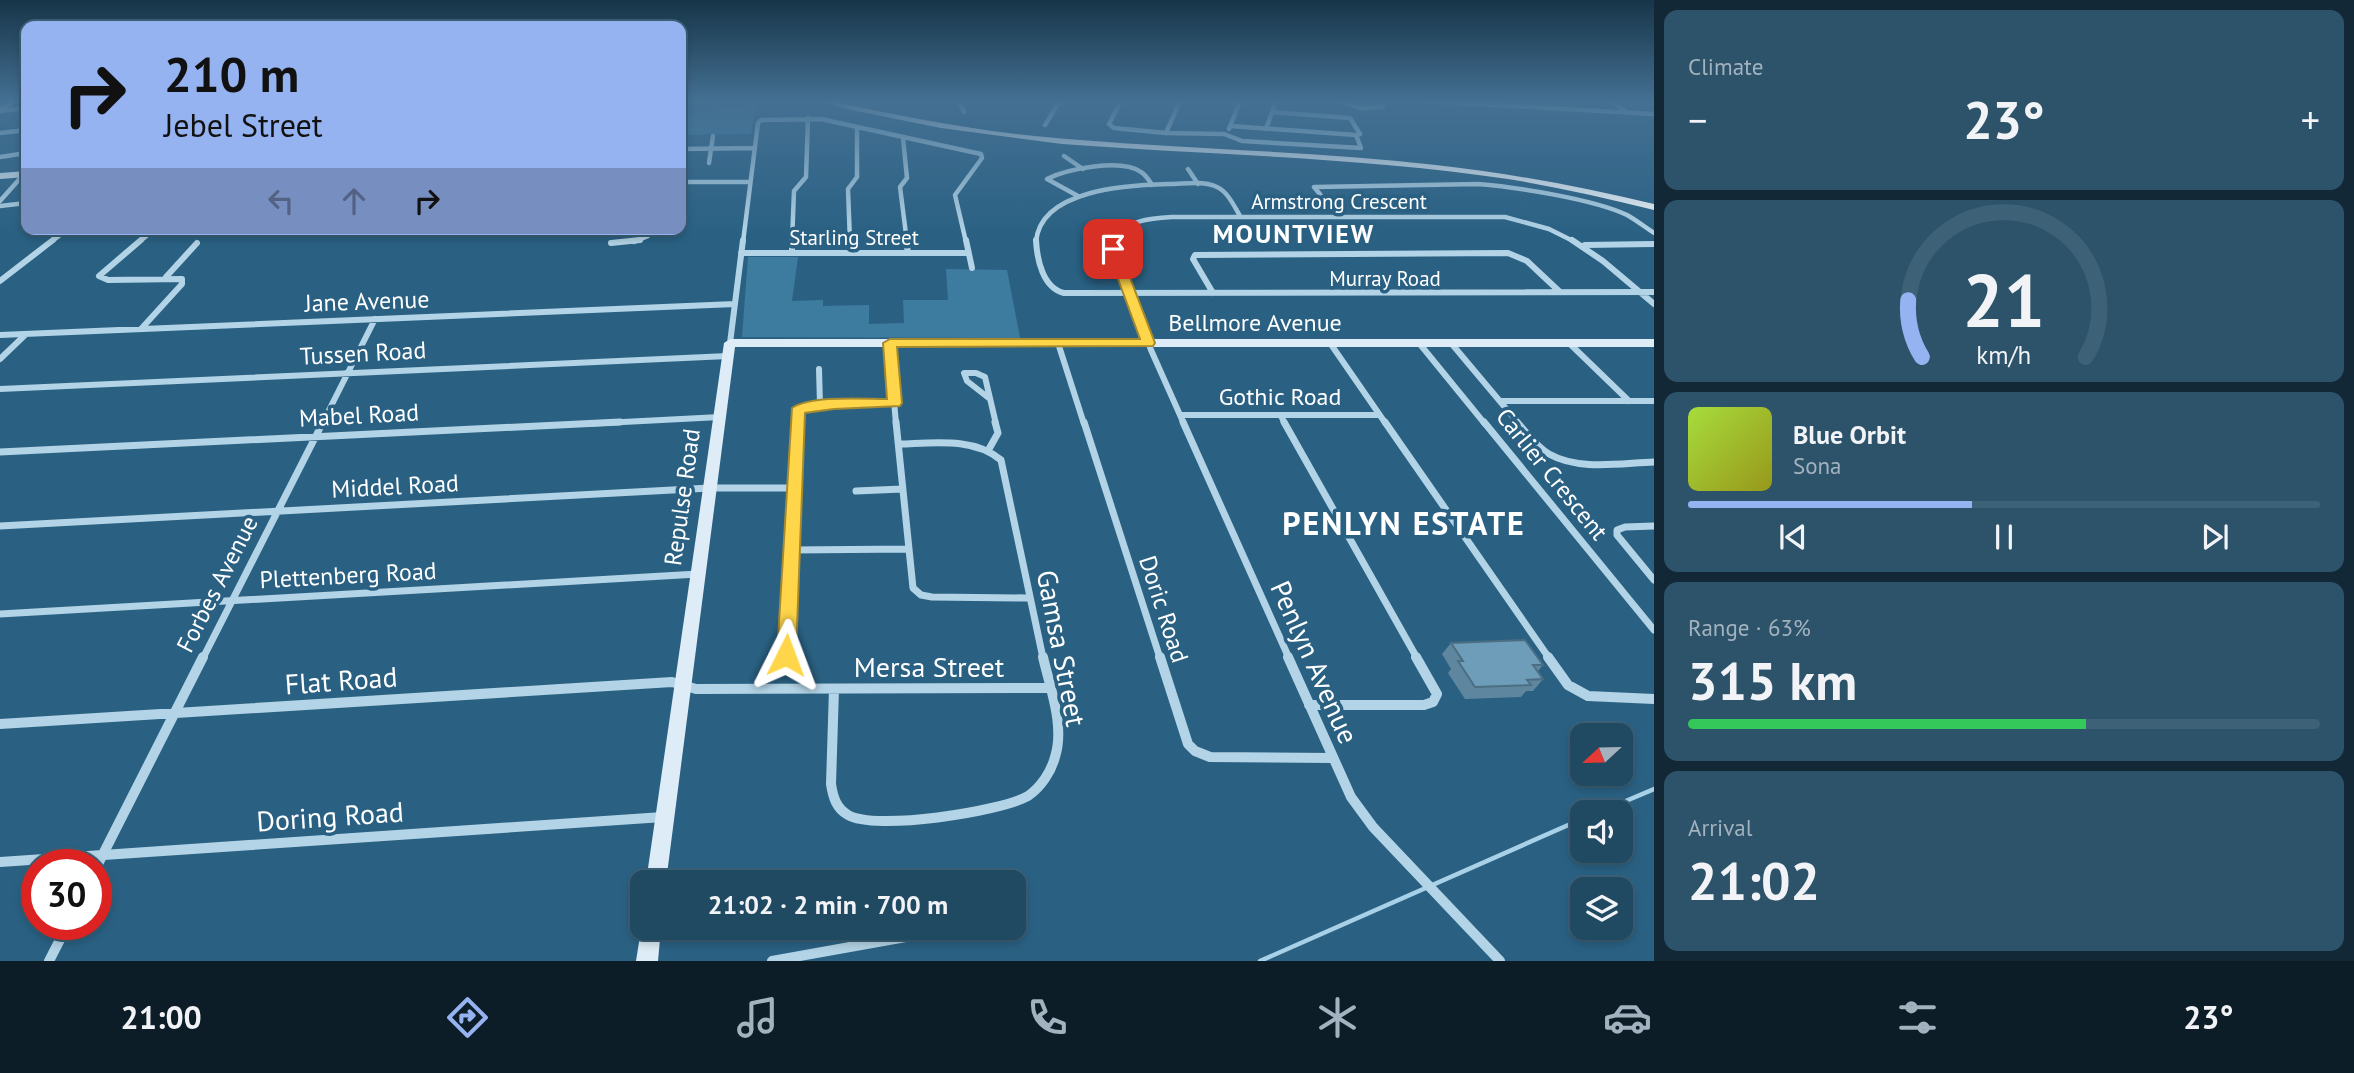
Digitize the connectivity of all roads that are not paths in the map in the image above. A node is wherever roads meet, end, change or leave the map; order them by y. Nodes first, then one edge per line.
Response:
1 (711, 146) edge
2 (807, 146) edge
3 (857, 146) edge
4 (904, 146) edge
5 (943, 146) edge
6 (1141, 146) edge
7 (1324, 146) edge
8 (1360, 146) edge
9 (754, 148) joint
10 (686, 149) edge
11 (711, 149) junction
12 (21, 154) edge
13 (1064, 156) dead end
14 (0, 157) edge
15 (709, 163) dead end
16 (1083, 169) junction
17 (1188, 169) dead end
18 (21, 174) edge
19 (0, 176) edge
20 (21, 179) edge
21 (750, 181) junction
22 (686, 182) edge
23 (1198, 184) junction
24 (1152, 185) junction
25 (1078, 197) junction
26 (0, 203) edge
27 (21, 203) edge
28 (1654, 207) edge
29 (1240, 216) junction
30 (1338, 216) junction
31 (1654, 233) edge
32 (60, 235) edge
33 (146, 235) edge
34 (648, 235) edge
35 (197, 243) dead end
36 (611, 243) dead end
37 (1654, 244) edge
38 (1584, 246) junction
39 (741, 253) junction
40 (792, 253) junction
41 (850, 253) junction
42 (908, 253) junction
43 (968, 253) junction
44 (972, 268) dead end
45 (166, 277) junction
46 (0, 281) edge
47 (1639, 292) junction
48 (1654, 292) edge
49 (1130, 293) junction
50 (1213, 293) junction
51 (1560, 293) junction
52 (735, 304) junction
53 (1654, 304) edge
54 (375, 320) junction
55 (141, 330) junction
56 (25, 334) junction
57 (0, 335) edge
58 (890, 343) junction
59 (1058, 343) junction
60 (1148, 343) junction
61 (1330, 343) junction
62 (1419, 343) junction
63 (1569, 343) junction
64 (1654, 343) edge
65 (1451, 344) junction
66 (729, 350) junction
67 (0, 359) edge
68 (819, 369) dead end
69 (348, 373) junction
70 (0, 389) edge
71 (990, 399) junction
72 (1500, 401) junction
73 (1630, 401) junction
74 (1654, 401) edge
75 (894, 403) junction
76 (820, 405) junction
77 (1180, 415) junction
78 (1380, 415) junction
79 (1282, 416) junction
80 (719, 417) junction
81 (314, 437) junction
82 (900, 444) junction
83 (989, 449) junction
84 (0, 452) edge
85 (1654, 462) edge
86 (710, 488) junction
87 (793, 488) junction
88 (902, 489) junction
89 (856, 491) dead end
90 (277, 511) junction
91 (0, 526) edge
92 (1654, 526) edge
93 (908, 549) junction
94 (792, 550) junction
95 (698, 575) junction
96 (1654, 580) edge
97 (1028, 598) junction
98 (231, 601) junction
99 (0, 614) edge
100 (1654, 630) edge
101 (786, 655) dead end
102 (684, 685) junction
103 (1050, 688) junction
104 (834, 689) junction
105 (1654, 699) edge
106 (1309, 705) junction
107 (175, 713) junction
108 (0, 724) edge
109 (1333, 758) junction
110 (663, 817) junction
111 (106, 849) edge
112 (112, 853) edge
113 (21, 860) edge
114 (0, 862) edge
115 (657, 870) edge
116 (60, 940) edge
117 (650, 940) edge
118 (890, 940) edge
119 (49, 961) edge
120 (647, 961) edge
121 (772, 961) edge
122 (1500, 961) edge

1 - 11 street
2 - 40 street
3 - 41 street
4 - 42 street
5 - 43 street
6 - 28 main road
7 - 8 street
9 - 11 street
9 - 21 street, Repulse Road
10 - 11 street
11 - 15 street
12 - 14 street
13 - 16 street
16 - 24 street
16 - 25 street
17 - 23 street
18 - 19 street
20 - 26 street
21 - 22 street
21 - 39 street, Repulse Road
23 - 24 street
23 - 29 street
24 - 25 street
25 - 49 street, Murray Road
26 - 27 street
29 - 30 street, Armstrong Crescent
29 - 49 street, Armstrong Crescent
30 - 31 street
30 - 38 street, Armstrong Crescent
32 - 46 street
33 - 45 street
34 - 36 street
35 - 45 street
37 - 38 street
38 - 47 street, Armstrong Crescent
39 - 40 street, Starling Street
39 - 52 street, Repulse Road
40 - 41 street, Starling Street
41 - 42 street, Starling Street
42 - 43 street, Starling Street
43 - 44 street
45 - 55 street
47 - 48 street, Murray Road
47 - 51 street, Murray Road
47 - 53 street, Armstrong Crescent
49 - 50 street, Murray Road
49 - 60 street, Armstrong Crescent
50 - 51 street, Murray Road
50 - 51 street
52 - 54 street, Jane Avenue
52 - 66 street, Repulse Road
54 - 55 street, Jane Avenue
54 - 69 street, Forbes Avenue
55 - 56 street, Jane Avenue
56 - 57 street, Jane Avenue
56 - 67 street
58 - 59 street, Bellmore Avenue
58 - 66 street, Bellmore Avenue
58 - 75 street
59 - 60 street, Bellmore Avenue
59 - 109 street, Doric Road
60 - 61 street, Bellmore Avenue
60 - 77 street, Penlyn Avenue
61 - 62 street, Bellmore Avenue
61 - 78 street
62 - 65 street, Bellmore Avenue
62 - 100 street, Carlier Crescent
63 - 64 street, Bellmore Avenue
63 - 65 street, Bellmore Avenue
63 - 73 street
65 - 72 street
66 - 69 street, Tussen Road
66 - 80 street, Repulse Road
68 - 76 street
69 - 70 street, Tussen Road
69 - 81 street, Forbes Avenue
71 - 71 street
71 - 83 street
72 - 73 street
72 - 85 street
73 - 74 street
75 - 76 street
75 - 82 street
76 - 87 street
77 - 79 street, Gothic Road
77 - 106 street, Penlyn Avenue
78 - 79 street, Gothic Road
78 - 105 street
79 - 106 street
80 - 81 street, Mabel Road
80 - 86 street, Repulse Road
81 - 84 street, Mabel Road
81 - 90 street, Forbes Avenue
82 - 83 street
82 - 88 street
83 - 97 street, Gamsa Street
86 - 87 street, Middel Road
86 - 90 street, Middel Road
86 - 95 street, Repulse Road
87 - 94 street
88 - 89 street
88 - 93 street
90 - 91 street, Middel Road
90 - 98 street, Forbes Avenue
92 - 96 street
93 - 94 street
93 - 97 street
94 - 101 street
95 - 98 street, Plettenberg Road
95 - 102 street, Repulse Road
97 - 103 street, Gamsa Street
98 - 99 street, Plettenberg Road
98 - 107 street, Forbes Avenue
102 - 104 street, Mersa Street
102 - 107 street, Flat Road
102 - 110 street, Repulse Road
103 - 104 street, Mersa Street
103 - 104 street, Gamsa Street
106 - 109 street, Penlyn Avenue
107 - 108 street, Flat Road
107 - 111 street, Forbes Avenue
109 - 122 street, Penlyn Avenue
110 - 112 street, Doring Road
110 - 115 street, Repulse Road
113 - 114 street, Doring Road
116 - 119 street
117 - 120 street
118 - 121 street

